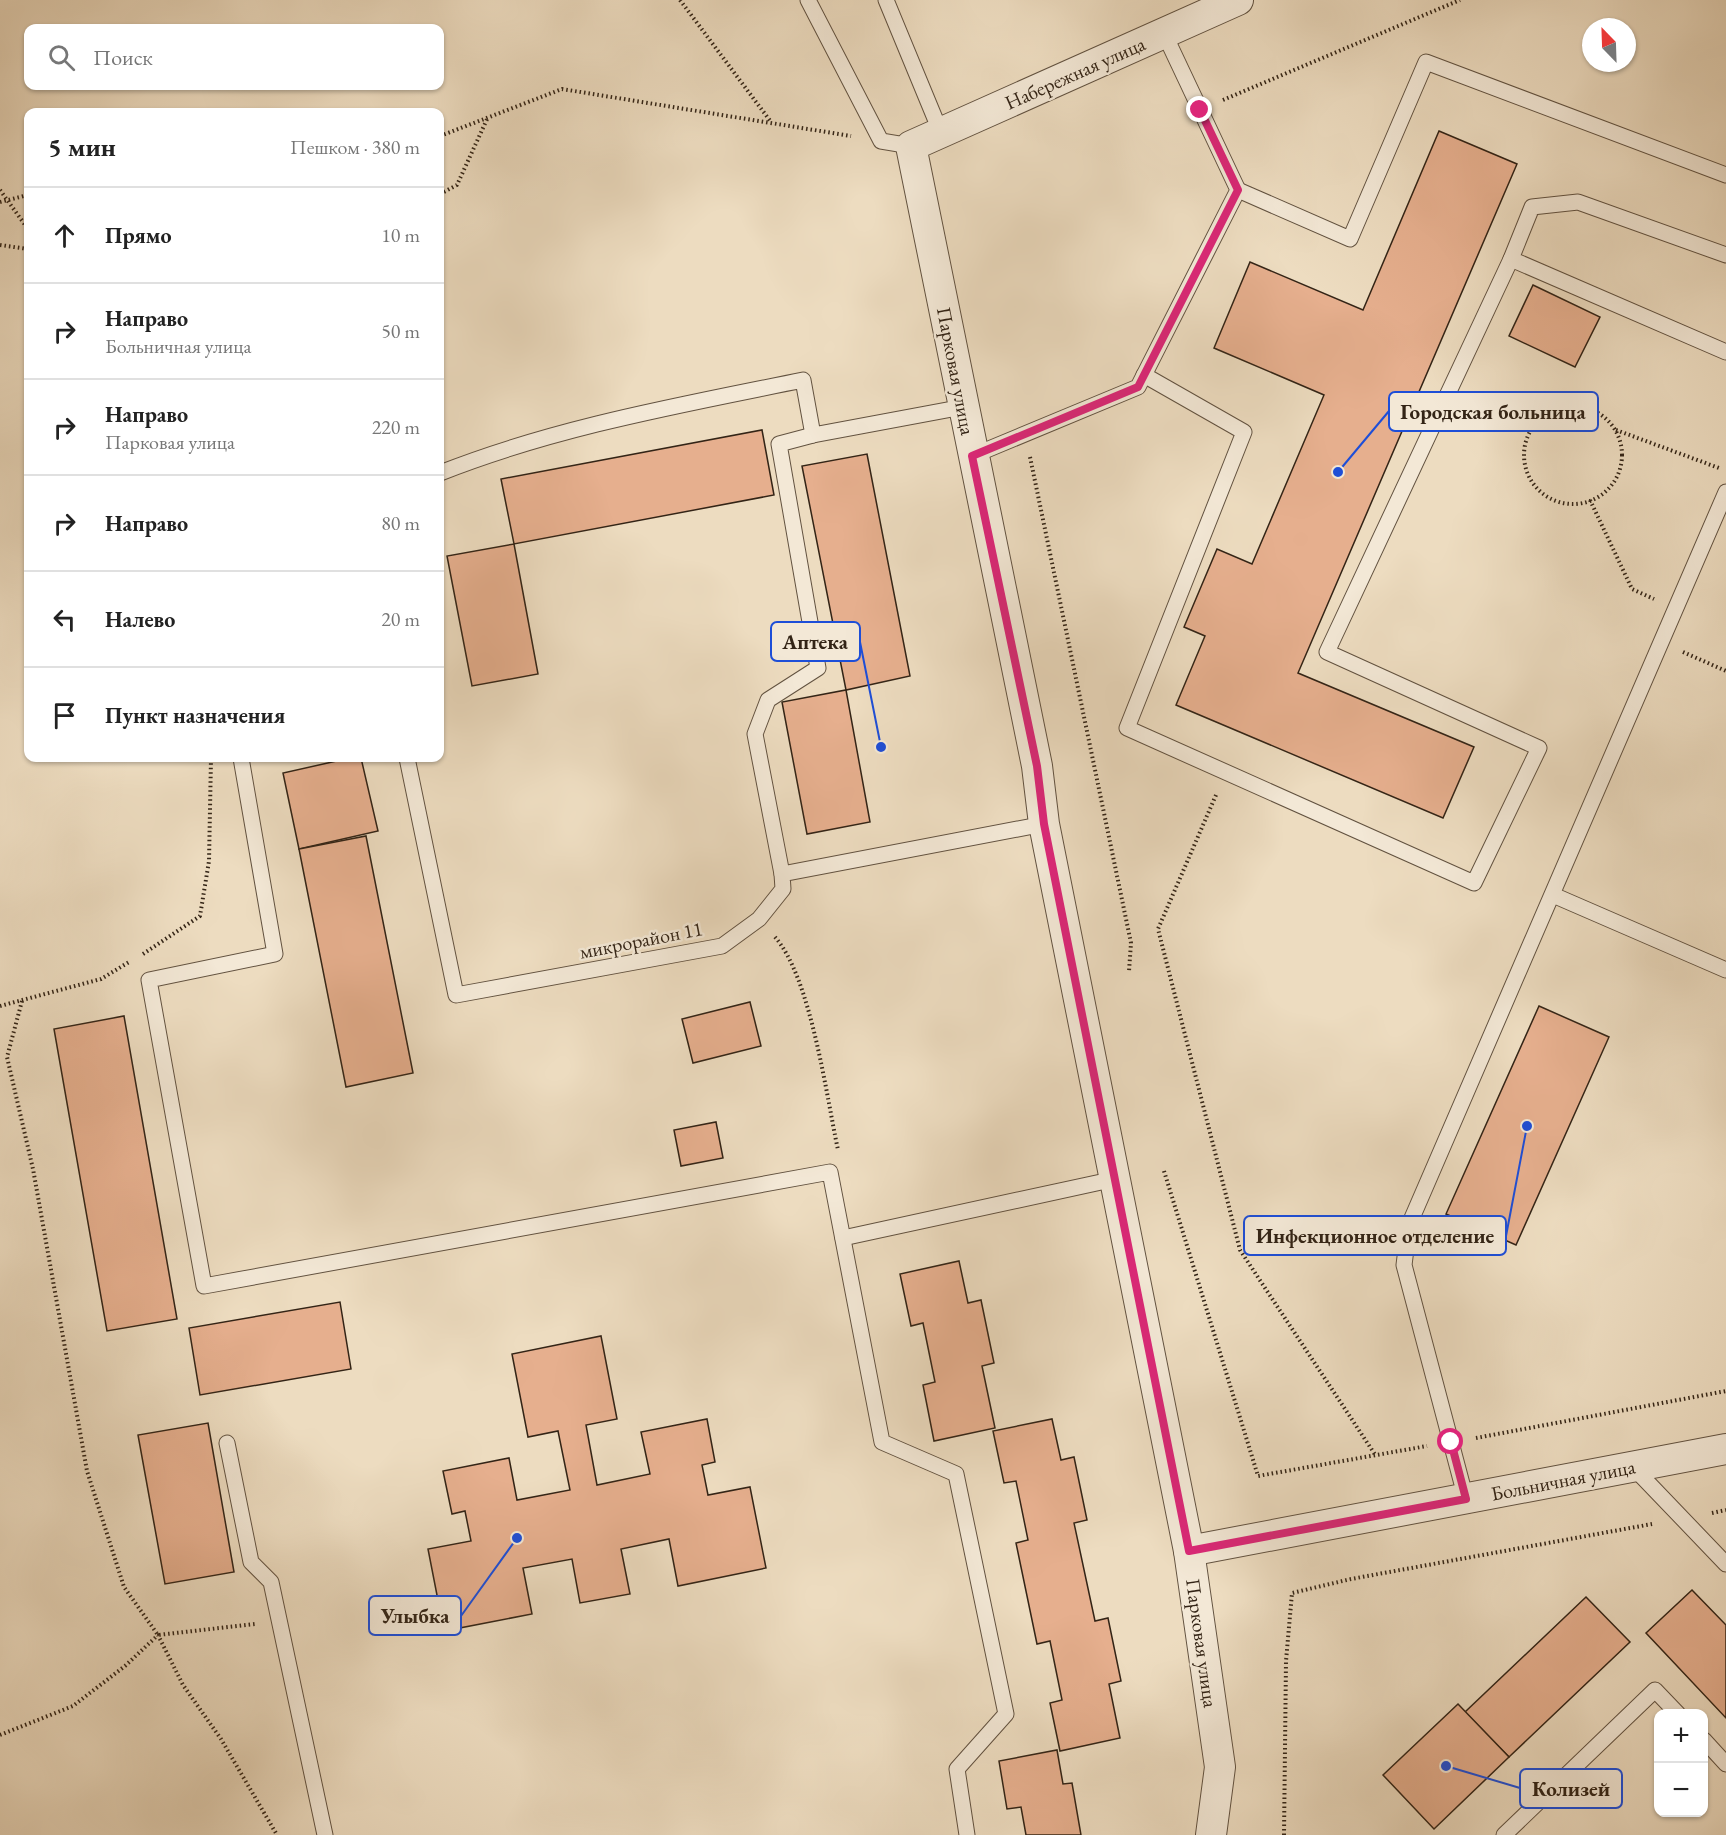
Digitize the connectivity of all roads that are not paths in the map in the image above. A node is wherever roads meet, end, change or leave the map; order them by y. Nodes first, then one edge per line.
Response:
1 (808, 0) edge
2 (886, 0) edge
3 (1238, 0) edge
4 (1164, 33) junction
5 (941, 133) junction
6 (911, 146) junction
7 (1726, 175) edge
8 (1238, 190) junction
9 (1726, 255) edge
10 (1511, 260) junction
11 (1726, 352) edge
12 (1144, 375) junction
13 (963, 407) junction
14 (813, 435) junction
15 (972, 456) junction
16 (444, 471) edge
17 (1726, 492) edge
18 (242, 762) edge
19 (408, 762) edge
20 (1044, 824) junction
21 (782, 874) junction
22 (1553, 895) junction
23 (1726, 970) edge
24 (1115, 1179) junction
25 (843, 1238) junction
26 (227, 1443) dead end
27 (1726, 1449) edge
28 (1632, 1467) junction
29 (1466, 1499) junction
30 (1189, 1551) junction
31 (1726, 1564) edge
32 (1674, 1709) edge
33 (1708, 1744) edge
34 (1726, 1764) edge
35 (326, 1835) edge
36 (967, 1835) edge
37 (1211, 1835) edge
38 (1504, 1835) edge

1 - 6 lane
2 - 5 lane
3 - 4 street, Набережная улица
4 - 5 street, Набережная улица
4 - 8 lane
5 - 6 street, Набережная улица
6 - 13 street, Парковая улица
7 - 8 lane
8 - 12 lane
9 - 10 lane
10 - 11 lane
10 - 12 lane
12 - 15 lane
13 - 14 lane
13 - 15 street, Парковая улица
14 - 16 lane
14 - 21 lane
15 - 20 street, Парковая улица
17 - 22 lane
18 - 25 lane
19 - 21 lane, микрорайон 11
20 - 21 lane
20 - 24 street, Парковая улица
22 - 23 lane
22 - 29 lane
24 - 25 lane
24 - 30 street, Парковая улица
25 - 36 lane
26 - 35 lane
27 - 28 street, Больничная улица
28 - 29 street, Больничная улица
28 - 31 lane
29 - 30 street, Больничная улица
30 - 37 street, Парковая улица
32 - 38 lane
33 - 34 lane

